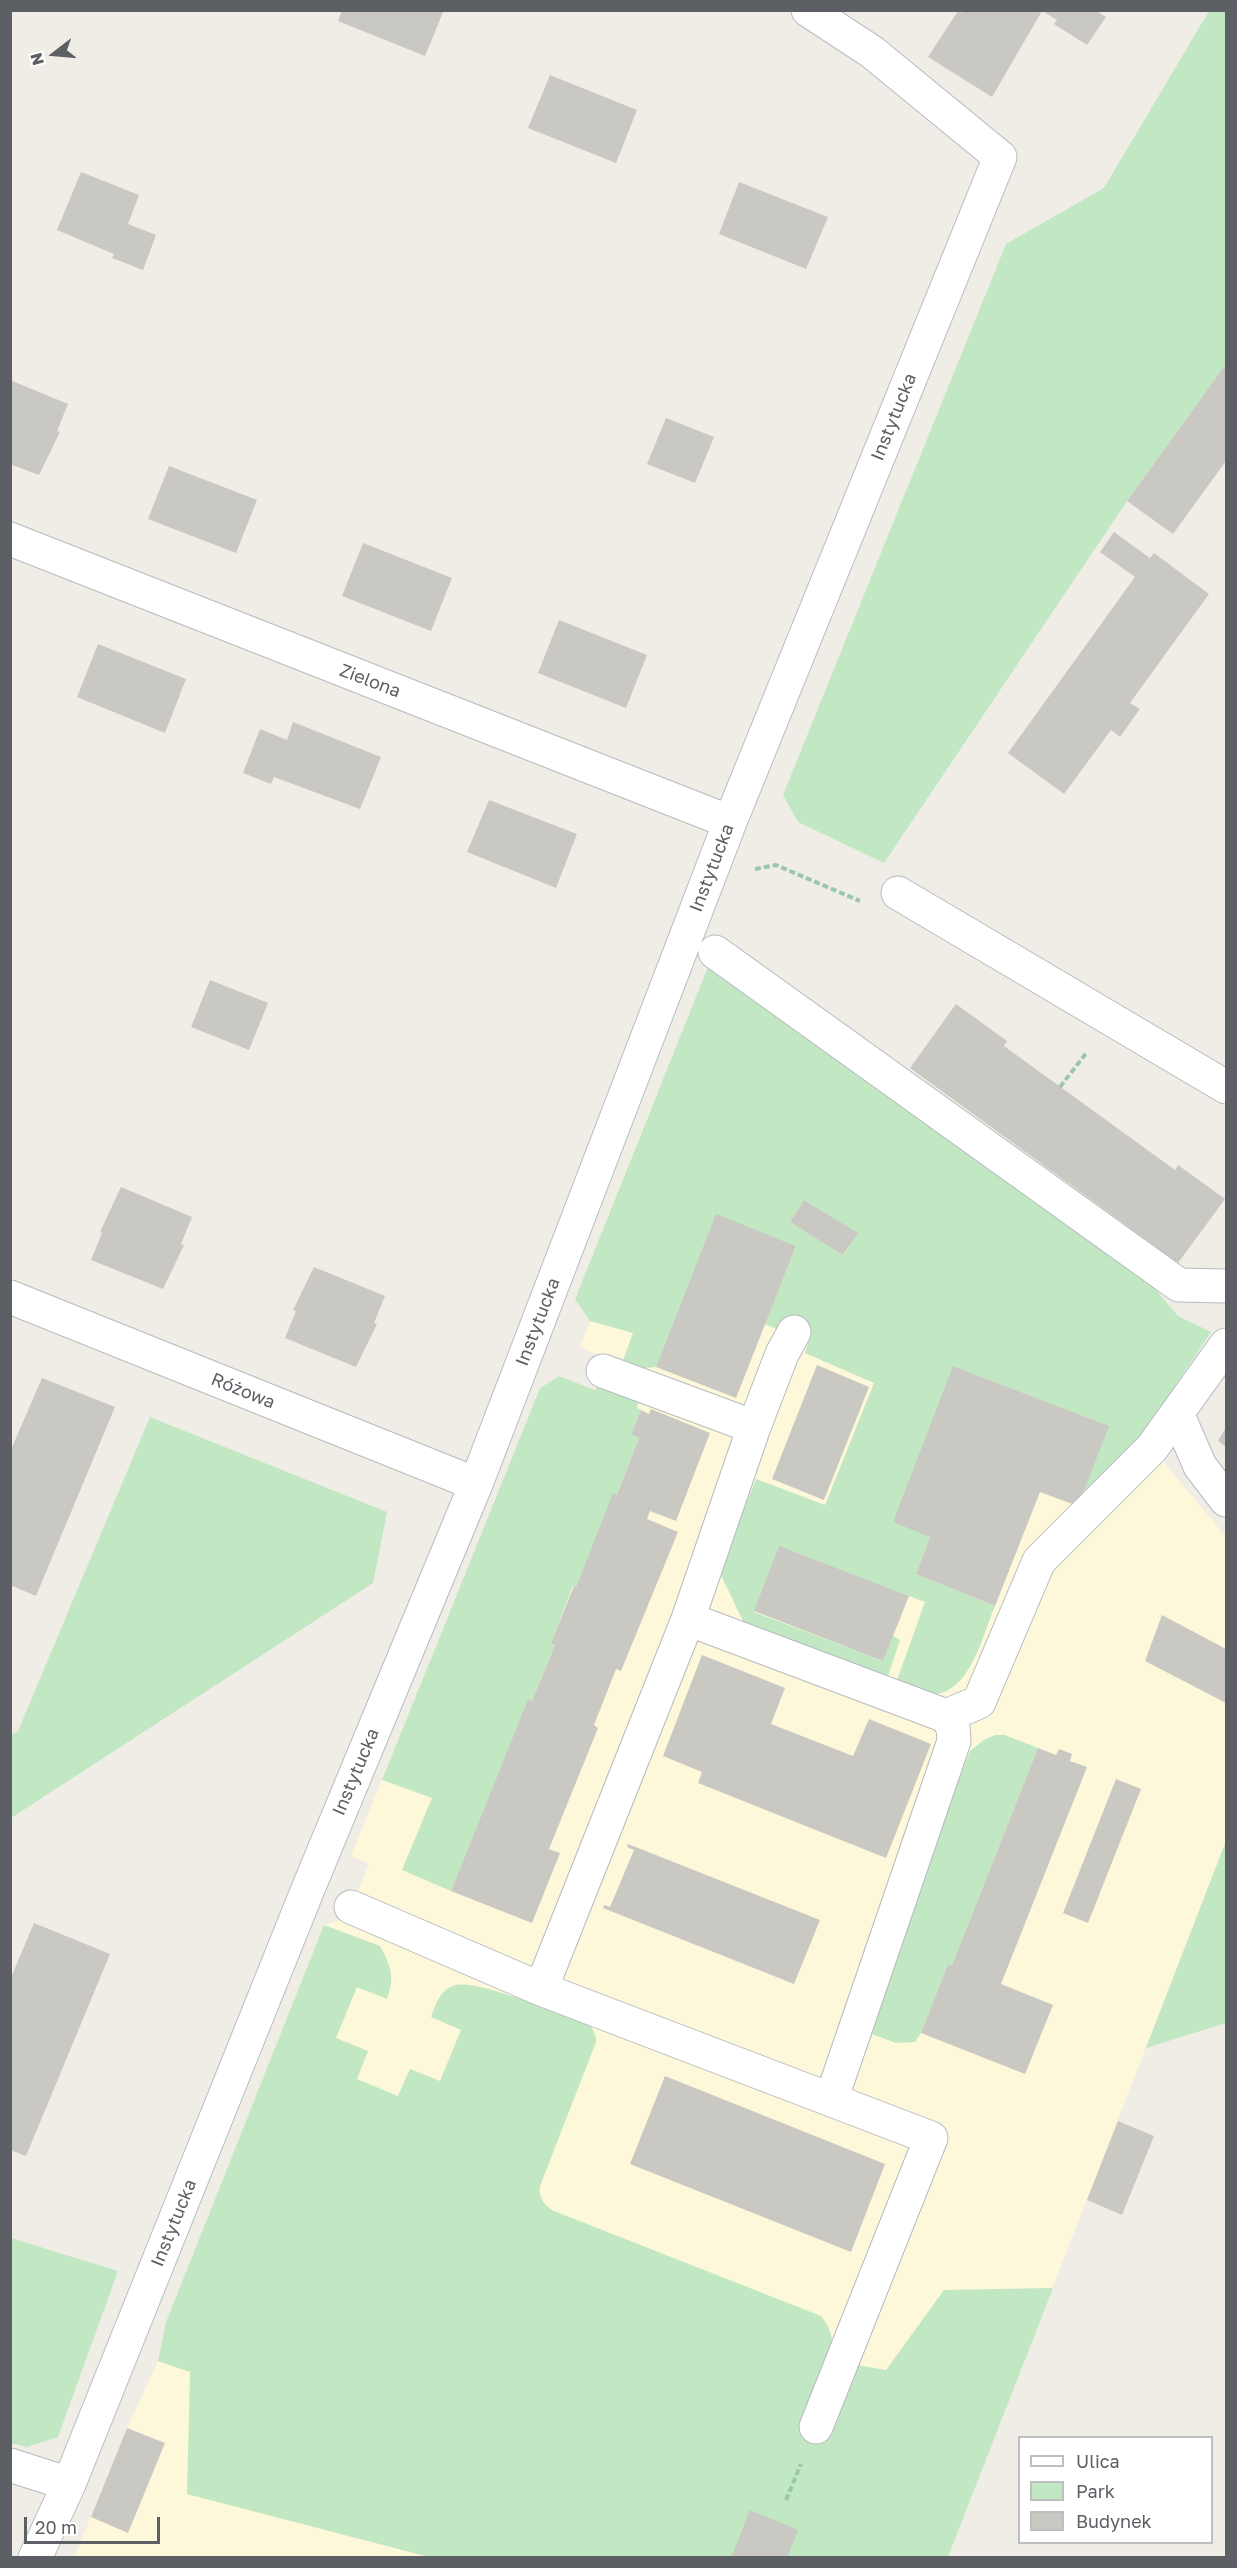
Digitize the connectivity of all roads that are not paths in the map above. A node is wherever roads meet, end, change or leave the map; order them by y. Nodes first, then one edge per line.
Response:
1 (808, 10) edge
2 (10, 539) edge
3 (730, 822) junction
4 (898, 893) dead end
5 (715, 952) dead end
6 (1227, 1087) edge
7 (1227, 1286) edge
8 (10, 1297) edge
9 (794, 1332) dead end
10 (1227, 1345) edge
11 (603, 1371) dead end
12 (1177, 1413) junction
13 (754, 1427) junction
14 (476, 1484) junction
15 (1227, 1500) edge
16 (688, 1619) junction
17 (946, 1716) junction
18 (351, 1907) dead end
19 (541, 1989) junction
20 (831, 2100) junction
21 (816, 2427) dead end
22 (10, 2465) edge
23 (69, 2484) junction
24 (35, 2558) edge

1 - 3 street, Instytucka
2 - 3 street, Zielona
3 - 14 street, Instytucka
4 - 6 street
5 - 7 street
8 - 14 street, Różowa
9 - 13 street
10 - 12 street
11 - 13 street
12 - 15 street
12 - 17 street
13 - 16 street
14 - 23 street, Instytucka
16 - 17 street
16 - 19 street
17 - 20 street
18 - 19 street
19 - 20 street
20 - 21 street
22 - 23 street
23 - 24 street, Instytucka

